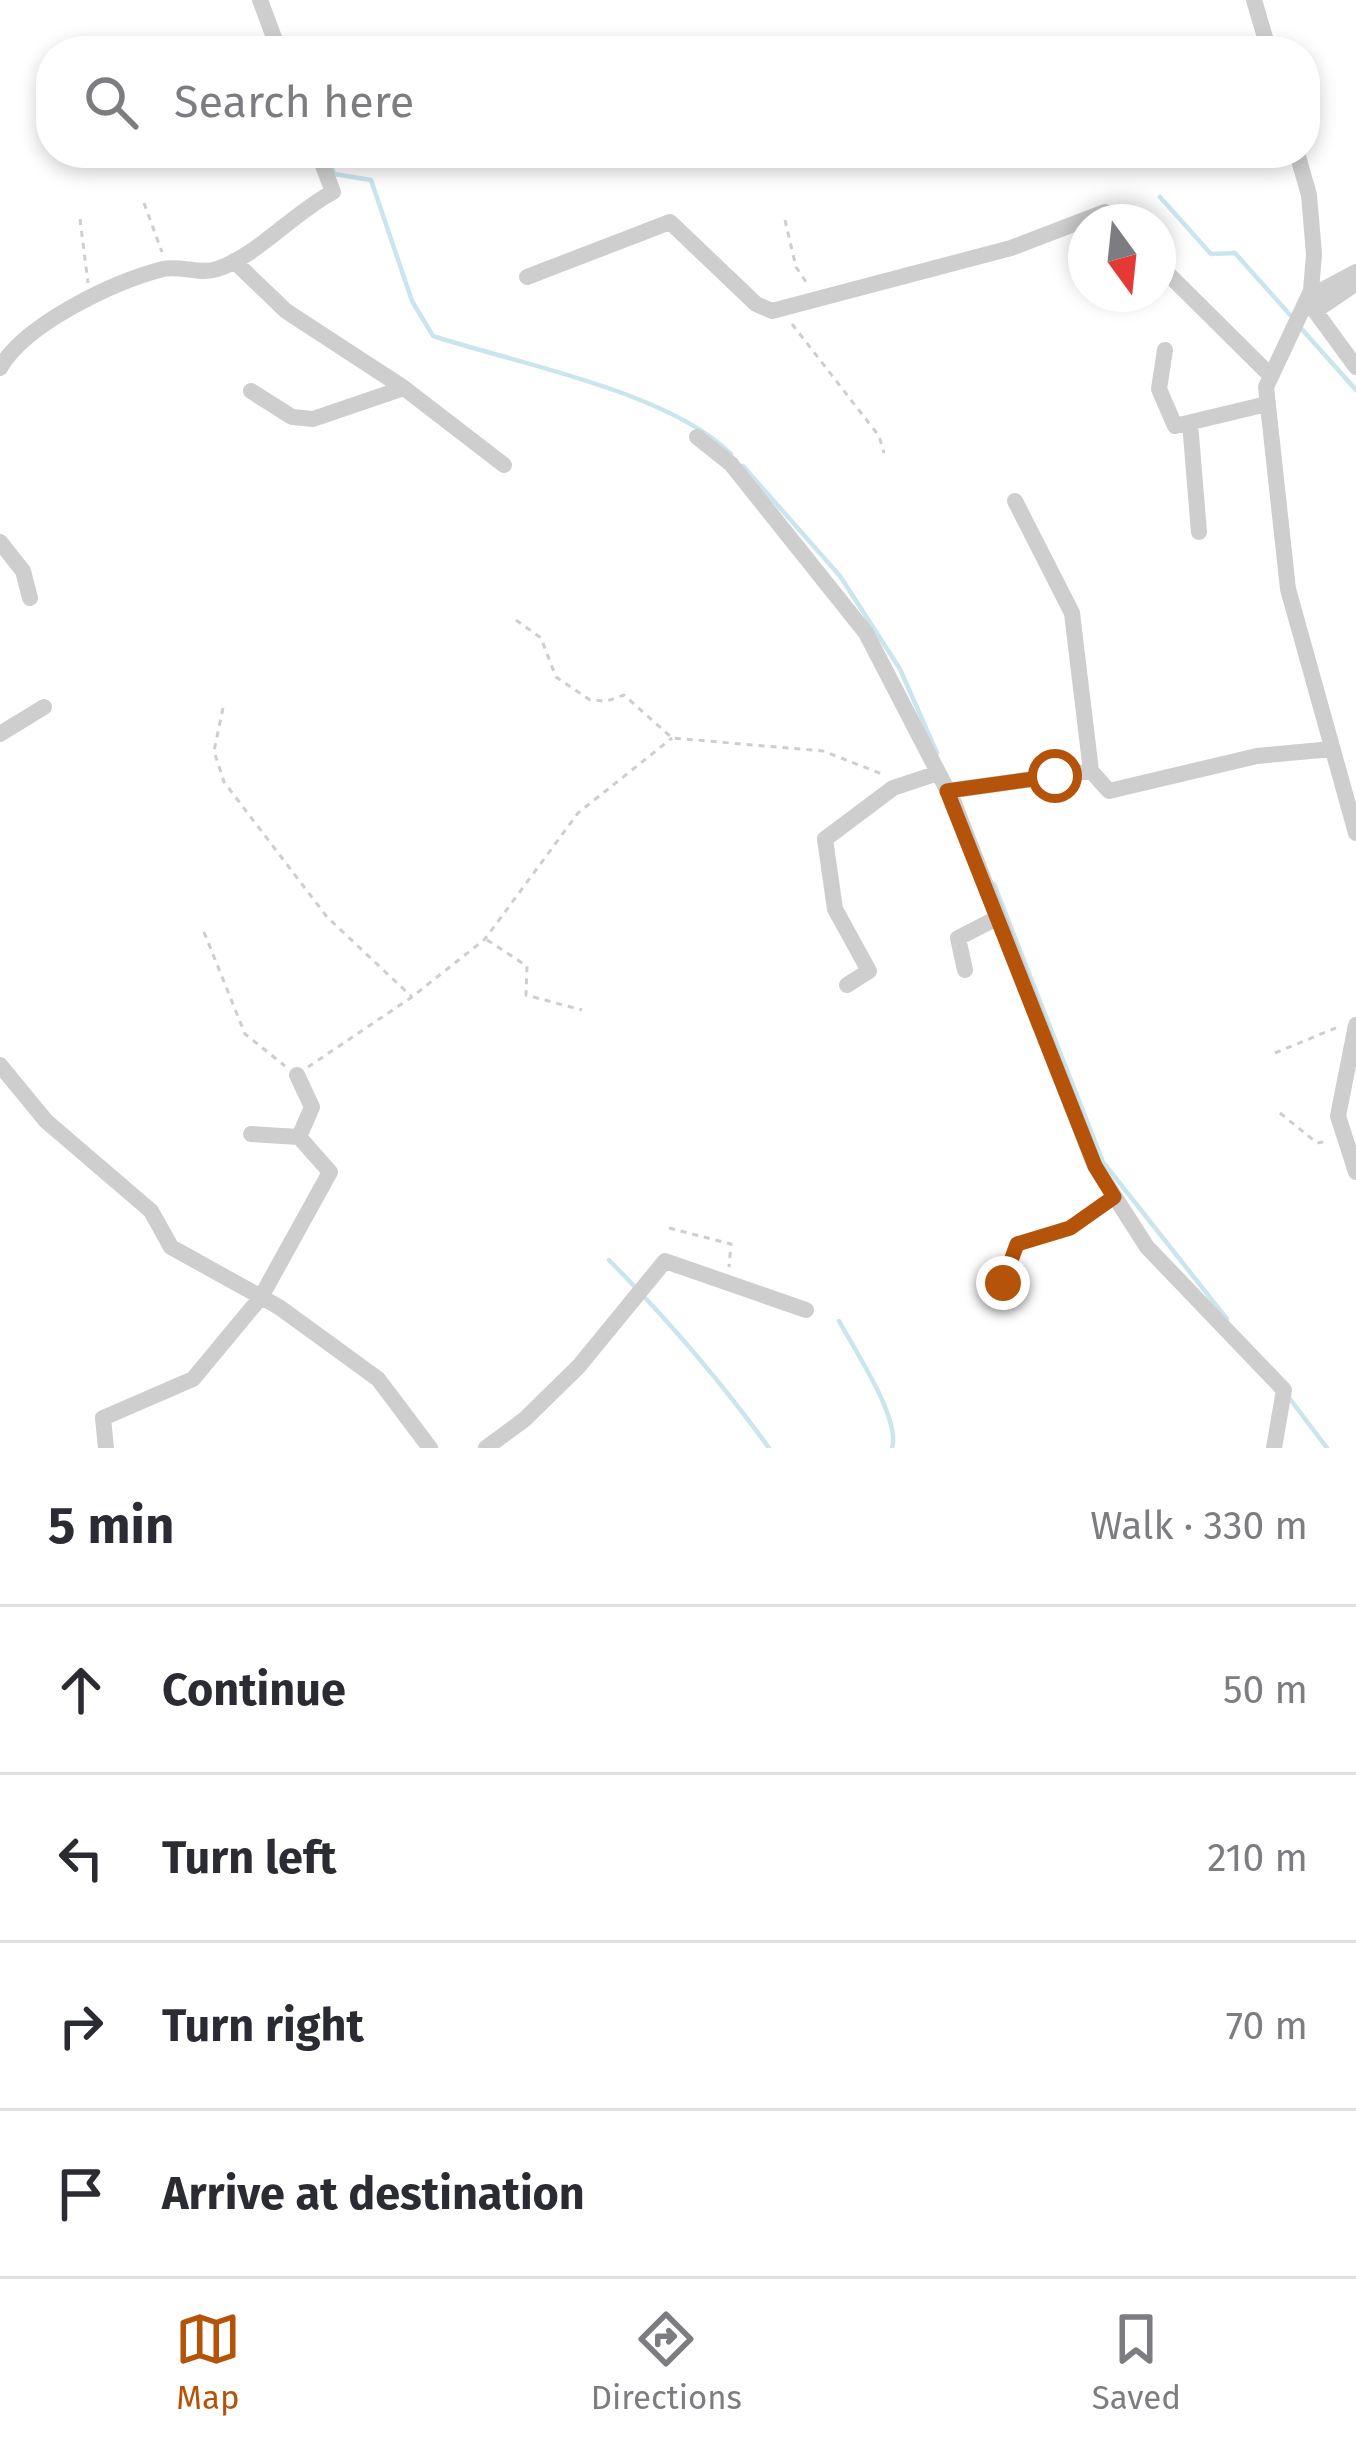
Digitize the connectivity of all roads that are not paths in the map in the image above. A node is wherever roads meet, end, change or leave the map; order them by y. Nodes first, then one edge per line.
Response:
1 (260, 0) edge
2 (1255, 0) edge
3 (274, 36) edge
4 (1265, 36) edge
5 (323, 168) edge
6 (1302, 168) edge
7 (1068, 226) edge
8 (234, 261) junction
9 (1356, 272) edge
10 (527, 277) dead end
11 (1176, 282) edge
12 (1356, 284) edge
13 (1305, 310) junction
14 (1166, 350) dead end
15 (1356, 367) edge
16 (0, 368) edge
17 (1271, 376) junction
18 (404, 388) junction
19 (250, 391) dead end
20 (1268, 404) junction
21 (1190, 423) junction
22 (697, 437) dead end
23 (504, 466) dead end
24 (1015, 502) dead end
25 (1199, 532) dead end
26 (0, 542) edge
27 (30, 598) dead end
28 (44, 706) dead end
29 (0, 734) edge
30 (1332, 749) junction
31 (1091, 771) junction
32 (938, 773) junction
33 (947, 791) junction
34 (1356, 833) edge
35 (997, 918) junction
36 (965, 970) dead end
37 (848, 985) dead end
38 (1346, 1026) edge
39 (0, 1065) edge
40 (297, 1075) road end
41 (251, 1134) dead end
42 (299, 1137) junction
43 (1356, 1172) edge
44 (261, 1297) junction
45 (806, 1310) dead end
46 (422, 1446) edge
47 (106, 1448) edge
48 (486, 1448) edge
49 (1274, 1448) edge

1 - 3 street
2 - 4 street
5 - 8 street
6 - 13 street
7 - 10 street
8 - 16 street
8 - 18 street
9 - 13 street
11 - 17 street
12 - 13 street
13 - 15 street
13 - 17 street
14 - 21 street
17 - 20 street
18 - 19 street
18 - 23 street
20 - 21 street
20 - 30 street
21 - 25 street
22 - 32 street
24 - 31 street
26 - 27 street
28 - 29 street
30 - 31 street
30 - 34 street
31 - 33 street
32 - 33 street
32 - 37 street
33 - 35 street
35 - 36 street
35 - 49 street
38 - 43 street
39 - 44 street
40 - 42 street
41 - 42 street
42 - 44 street
44 - 46 street
44 - 47 street
45 - 48 street

